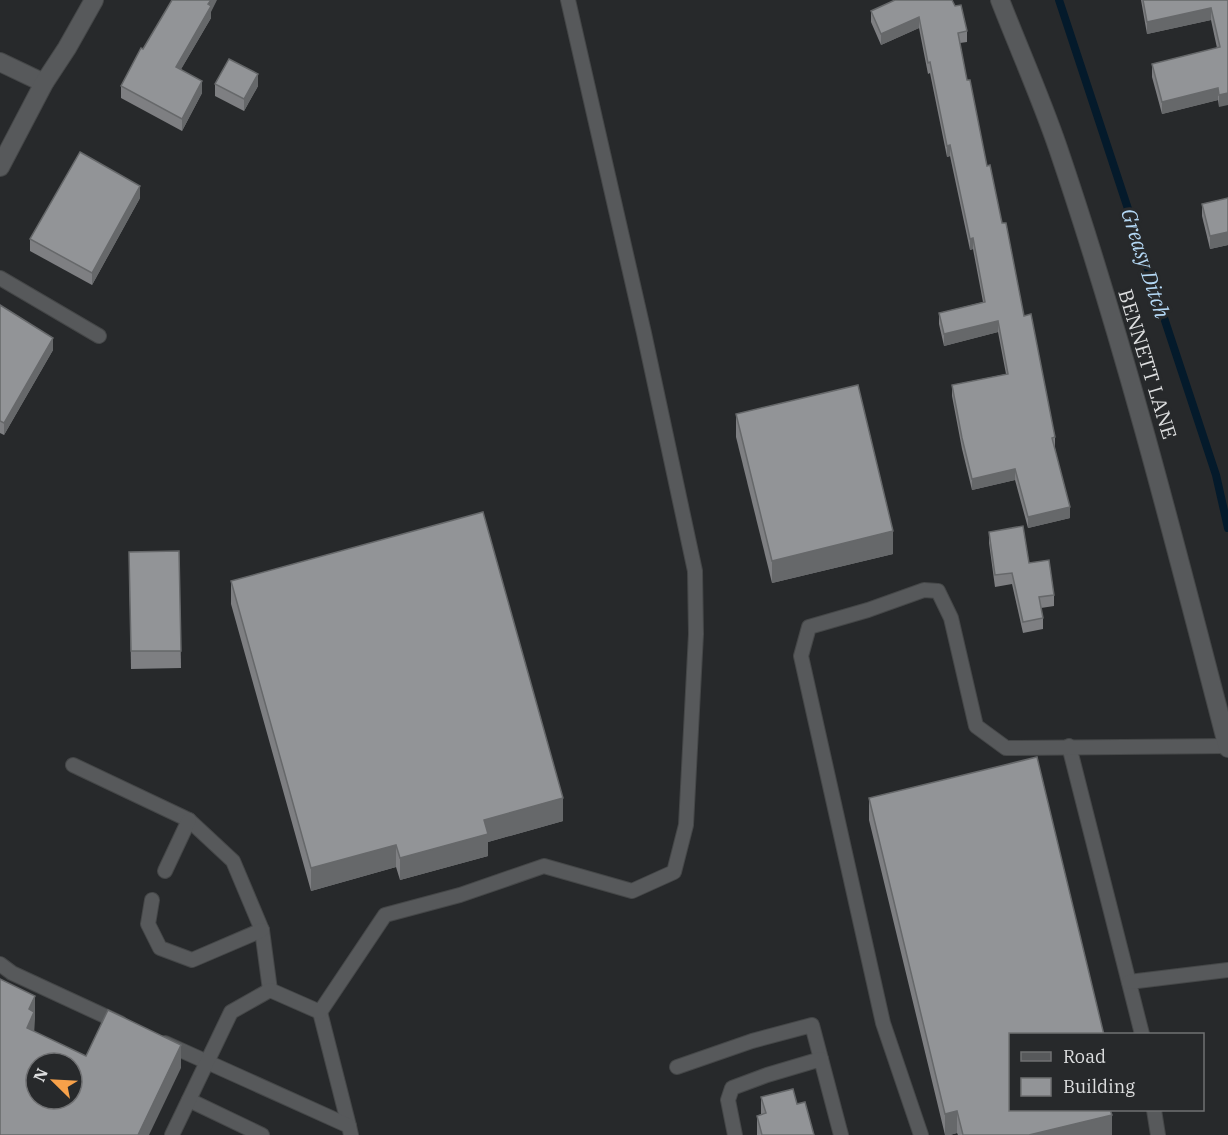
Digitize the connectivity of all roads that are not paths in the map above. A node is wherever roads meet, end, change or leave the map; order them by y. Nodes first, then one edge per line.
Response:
1 (94, 0) edge
2 (568, 0) edge
3 (1000, 0) edge
4 (0, 62) edge
5 (44, 83) junction
6 (0, 167) edge
7 (0, 278) edge
8 (99, 336) dead end
9 (1069, 746) junction
10 (1228, 747) edge
11 (73, 765) dead end
12 (189, 820) junction
13 (165, 871) dead end
14 (152, 900) dead end
15 (262, 930) junction
16 (0, 964) edge
17 (1228, 970) edge
18 (1130, 982) junction
19 (270, 990) junction
20 (321, 1012) junction
21 (131, 1027) edge
22 (1142, 1033) edge
23 (152, 1037) edge
24 (821, 1059) junction
25 (206, 1062) junction
26 (677, 1067) dead end
27 (189, 1100) junction
28 (1154, 1111) edge
29 (350, 1131) edge
30 (172, 1135) edge
31 (262, 1135) edge
32 (735, 1135) edge
33 (841, 1135) edge
34 (921, 1135) edge
35 (1158, 1135) edge

1 - 5 street
2 - 20 lane
3 - 10 street, BENNETT LANE
4 - 5 street
5 - 6 street
7 - 8 lane
9 - 10 lane
9 - 18 lane
9 - 34 lane
11 - 12 lane
12 - 13 lane
12 - 15 lane
14 - 15 lane
15 - 19 lane
16 - 21 lane
17 - 18 lane
18 - 22 lane
19 - 20 lane
19 - 25 lane
20 - 29 lane
23 - 25 lane
24 - 26 lane
24 - 32 lane
24 - 33 lane
25 - 27 lane
25 - 29 lane
27 - 30 lane
27 - 31 lane
28 - 35 lane

